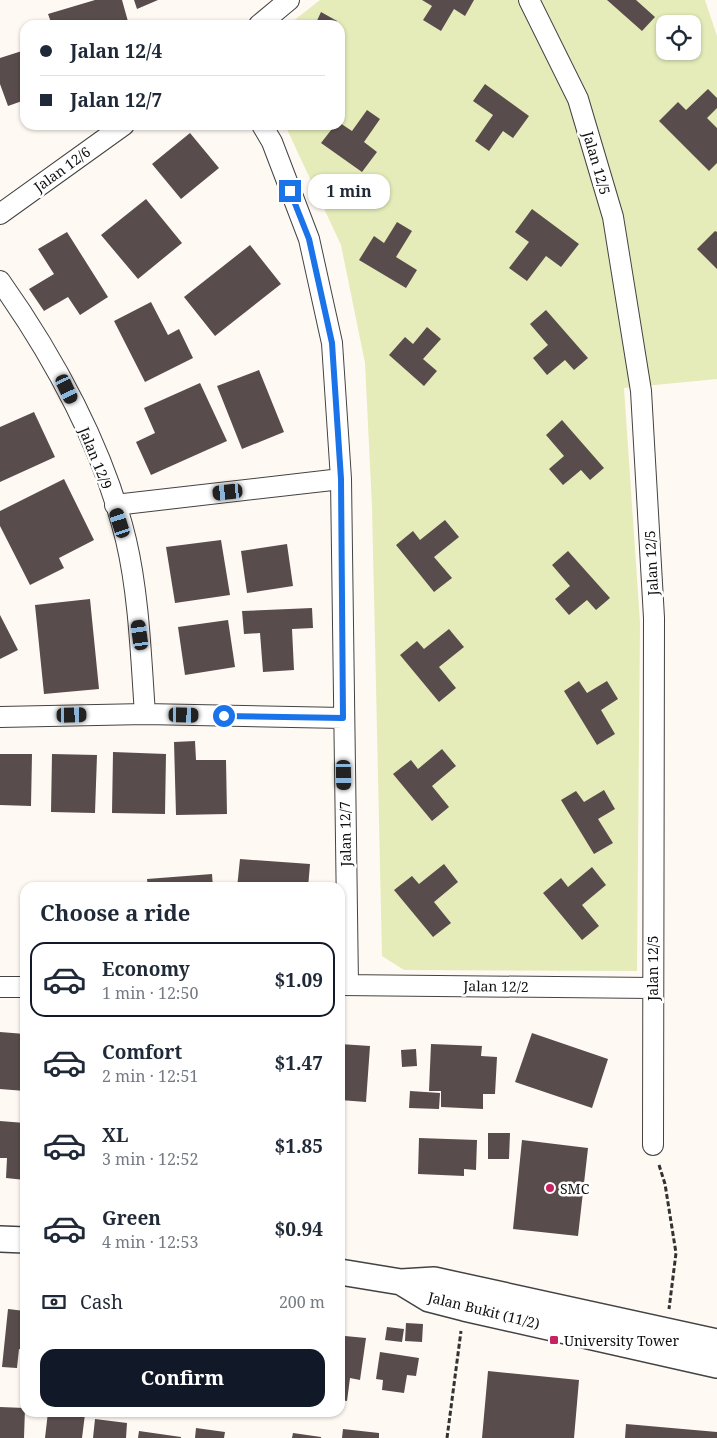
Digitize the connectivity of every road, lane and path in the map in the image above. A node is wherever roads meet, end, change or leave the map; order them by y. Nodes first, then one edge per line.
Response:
1 (289, 0) edge
2 (529, 0) edge
3 (265, 20) edge
4 (117, 130) edge
5 (265, 130) edge
6 (0, 214) edge
7 (0, 281) edge
8 (341, 479) junction
9 (115, 505) junction
10 (145, 714) junction
11 (0, 717) edge
12 (343, 718) junction
13 (344, 882) edge
14 (345, 985) edge
15 (0, 987) edge
16 (20, 987) edge
17 (652, 988) junction
18 (652, 1145) joint
19 (0, 1239) edge
20 (20, 1240) edge
21 (345, 1273) edge
22 (401, 1282) junction
23 (464, 1308) junction
24 (667, 1331) junction
25 (717, 1342) edge
26 (717, 1364) edge
27 (447, 1438) edge

1 - 3 street
2 - 17 street, Jalan 12/5
4 - 6 street, Jalan 12/6
5 - 8 street, Jalan 12/7
7 - 9 street, Jalan 12/9
8 - 9 street
8 - 12 street, Jalan 12/7
9 - 10 street, Jalan 12/9
10 - 11 street
10 - 12 street
12 - 13 street, Jalan 12/7
14 - 17 street, Jalan 12/2
15 - 16 street
17 - 18 street, Jalan 12/5
18 - 24 path
19 - 20 street
21 - 22 street, Jalan Bukit (11/2)
22 - 23 street, Jalan Bukit (11/2)
22 - 24 street, Jalan Bukit (11/2)
23 - 26 street, Jalan Bukit (11/2)
23 - 27 path
24 - 25 street, Jalan Bukit (11/2)

